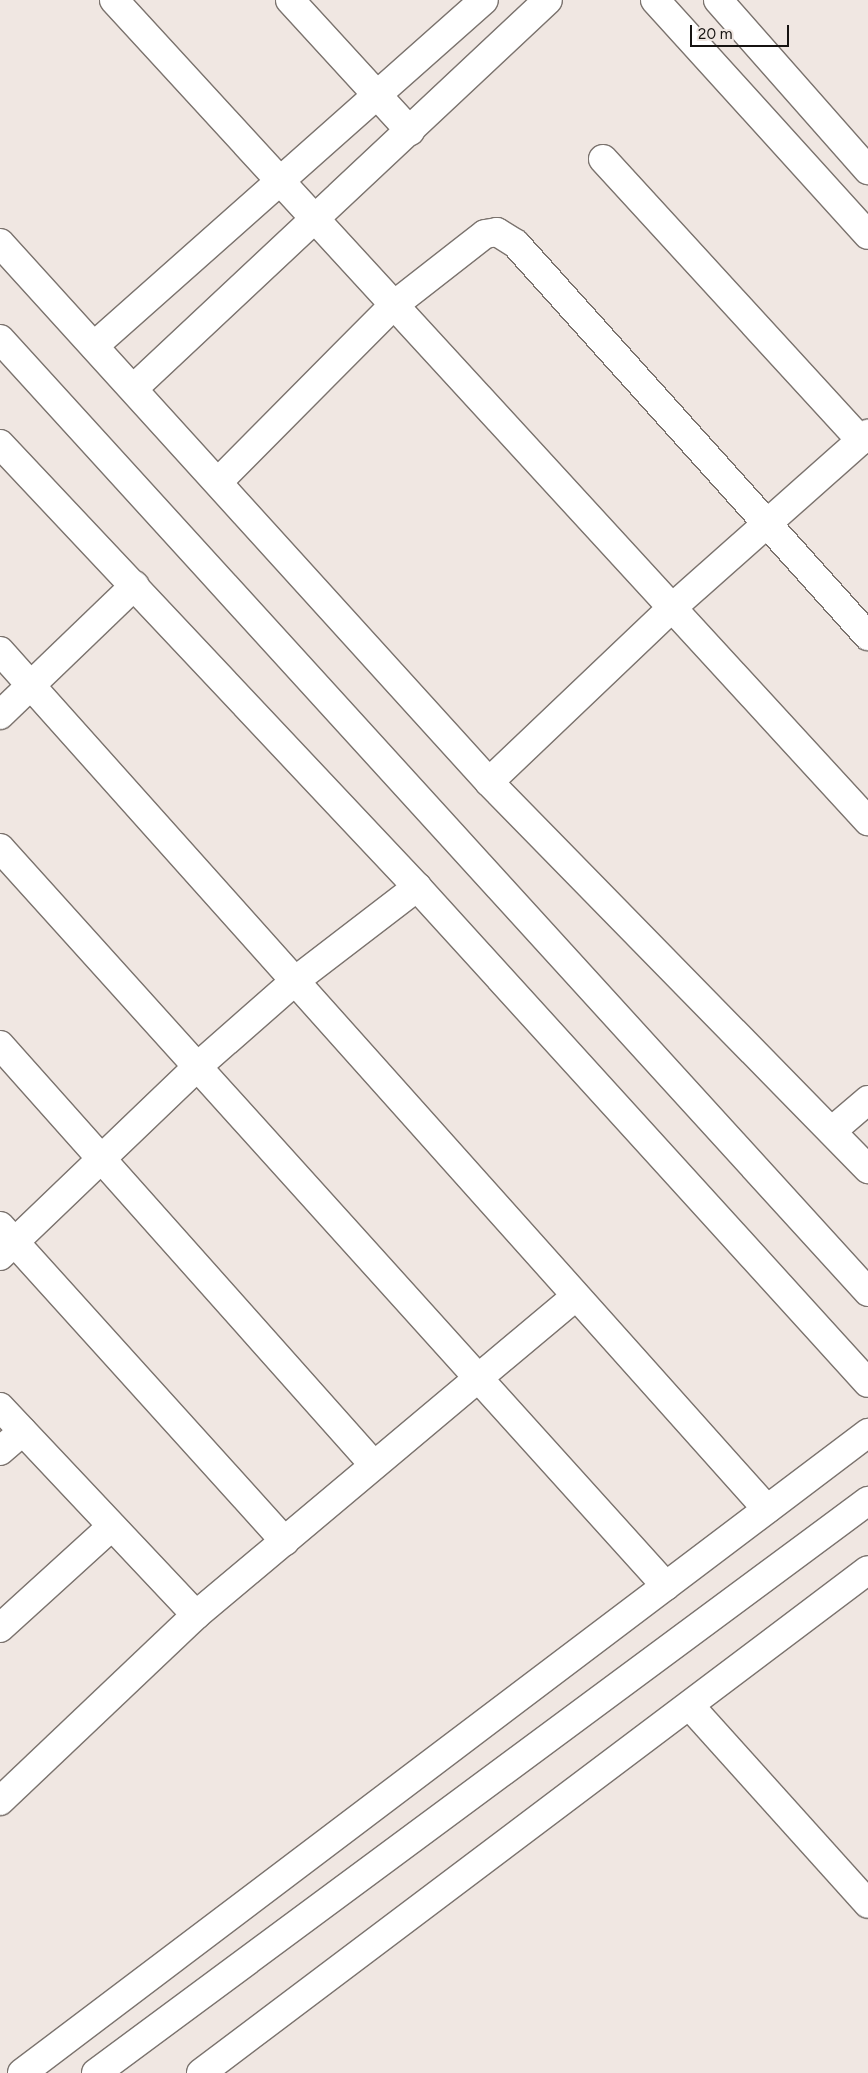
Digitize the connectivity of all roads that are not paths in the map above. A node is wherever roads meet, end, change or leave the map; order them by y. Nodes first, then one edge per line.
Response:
1 (114, 0) edge
2 (290, 0) edge
3 (548, 0) edge
4 (655, 0) edge
5 (718, 0) edge
6 (471, 4) edge
7 (499, 46) junction
8 (378, 95) junction
9 (410, 130) junction
10 (602, 159) dead end
11 (868, 170) edge
12 (278, 184) junction
13 (316, 221) junction
14 (868, 235) edge
15 (0, 243) edge
16 (394, 305) junction
17 (0, 339) edge
18 (94, 346) junction
19 (134, 388) junction
20 (864, 437) edge
21 (0, 444) edge
22 (218, 482) junction
23 (766, 524) junction
24 (135, 585) junction
25 (673, 607) junction
26 (868, 636) edge
27 (0, 651) edge
28 (32, 685) junction
29 (0, 715) edge
30 (489, 782) junction
31 (868, 821) edge
32 (0, 848) edge
33 (417, 887) junction
34 (296, 980) junction
35 (0, 1045) edge
36 (197, 1067) junction
37 (868, 1100) edge
38 (833, 1130) junction
39 (102, 1159) junction
40 (868, 1169) edge
41 (5, 1241) edge
42 (868, 1292) edge
43 (576, 1296) junction
44 (481, 1376) junction
45 (868, 1383) edge
46 (0, 1407) edge
47 (23, 1431) junction
48 (868, 1433) edge
49 (0, 1451) edge
50 (374, 1466) junction
51 (868, 1501) edge
52 (767, 1509) junction
53 (112, 1526) junction
54 (285, 1541) junction
55 (868, 1570) edge
56 (666, 1586) junction
57 (196, 1615) junction
58 (0, 1628) edge
59 (690, 1706) junction
60 (0, 1801) edge
61 (868, 1904) edge
62 (22, 2073) edge
63 (96, 2073) edge
64 (201, 2073) edge

1 - 12 street
2 - 8 street
3 - 7 street
4 - 14 street
5 - 11 street
6 - 7 street
6 - 8 street
7 - 9 street
8 - 9 street
8 - 12 street
9 - 13 street
10 - 20 street
12 - 13 street
12 - 18 street
13 - 16 street
13 - 19 street
15 - 18 street
16 - 22 street
16 - 23 street
16 - 25 street
17 - 42 street
18 - 19 street
19 - 22 street
20 - 23 street
21 - 24 street
22 - 30 street
23 - 25 street
23 - 26 street
24 - 28 street
24 - 33 street
25 - 30 street
25 - 31 street
27 - 28 street
28 - 29 street
28 - 34 street
30 - 38 street
32 - 36 street
33 - 34 street
33 - 45 street
34 - 36 street
34 - 43 street
35 - 39 street
36 - 39 street
36 - 44 street
37 - 38 street
38 - 40 street
39 - 41 street
39 - 50 street
41 - 54 street
43 - 44 street
43 - 52 street
44 - 50 street
44 - 56 street
46 - 47 street
47 - 49 street
47 - 53 street
48 - 52 street
50 - 54 street
51 - 63 street
52 - 56 street
53 - 57 street
53 - 58 street
54 - 57 street
55 - 59 street
56 - 62 street
57 - 60 street
59 - 61 street
59 - 64 street

